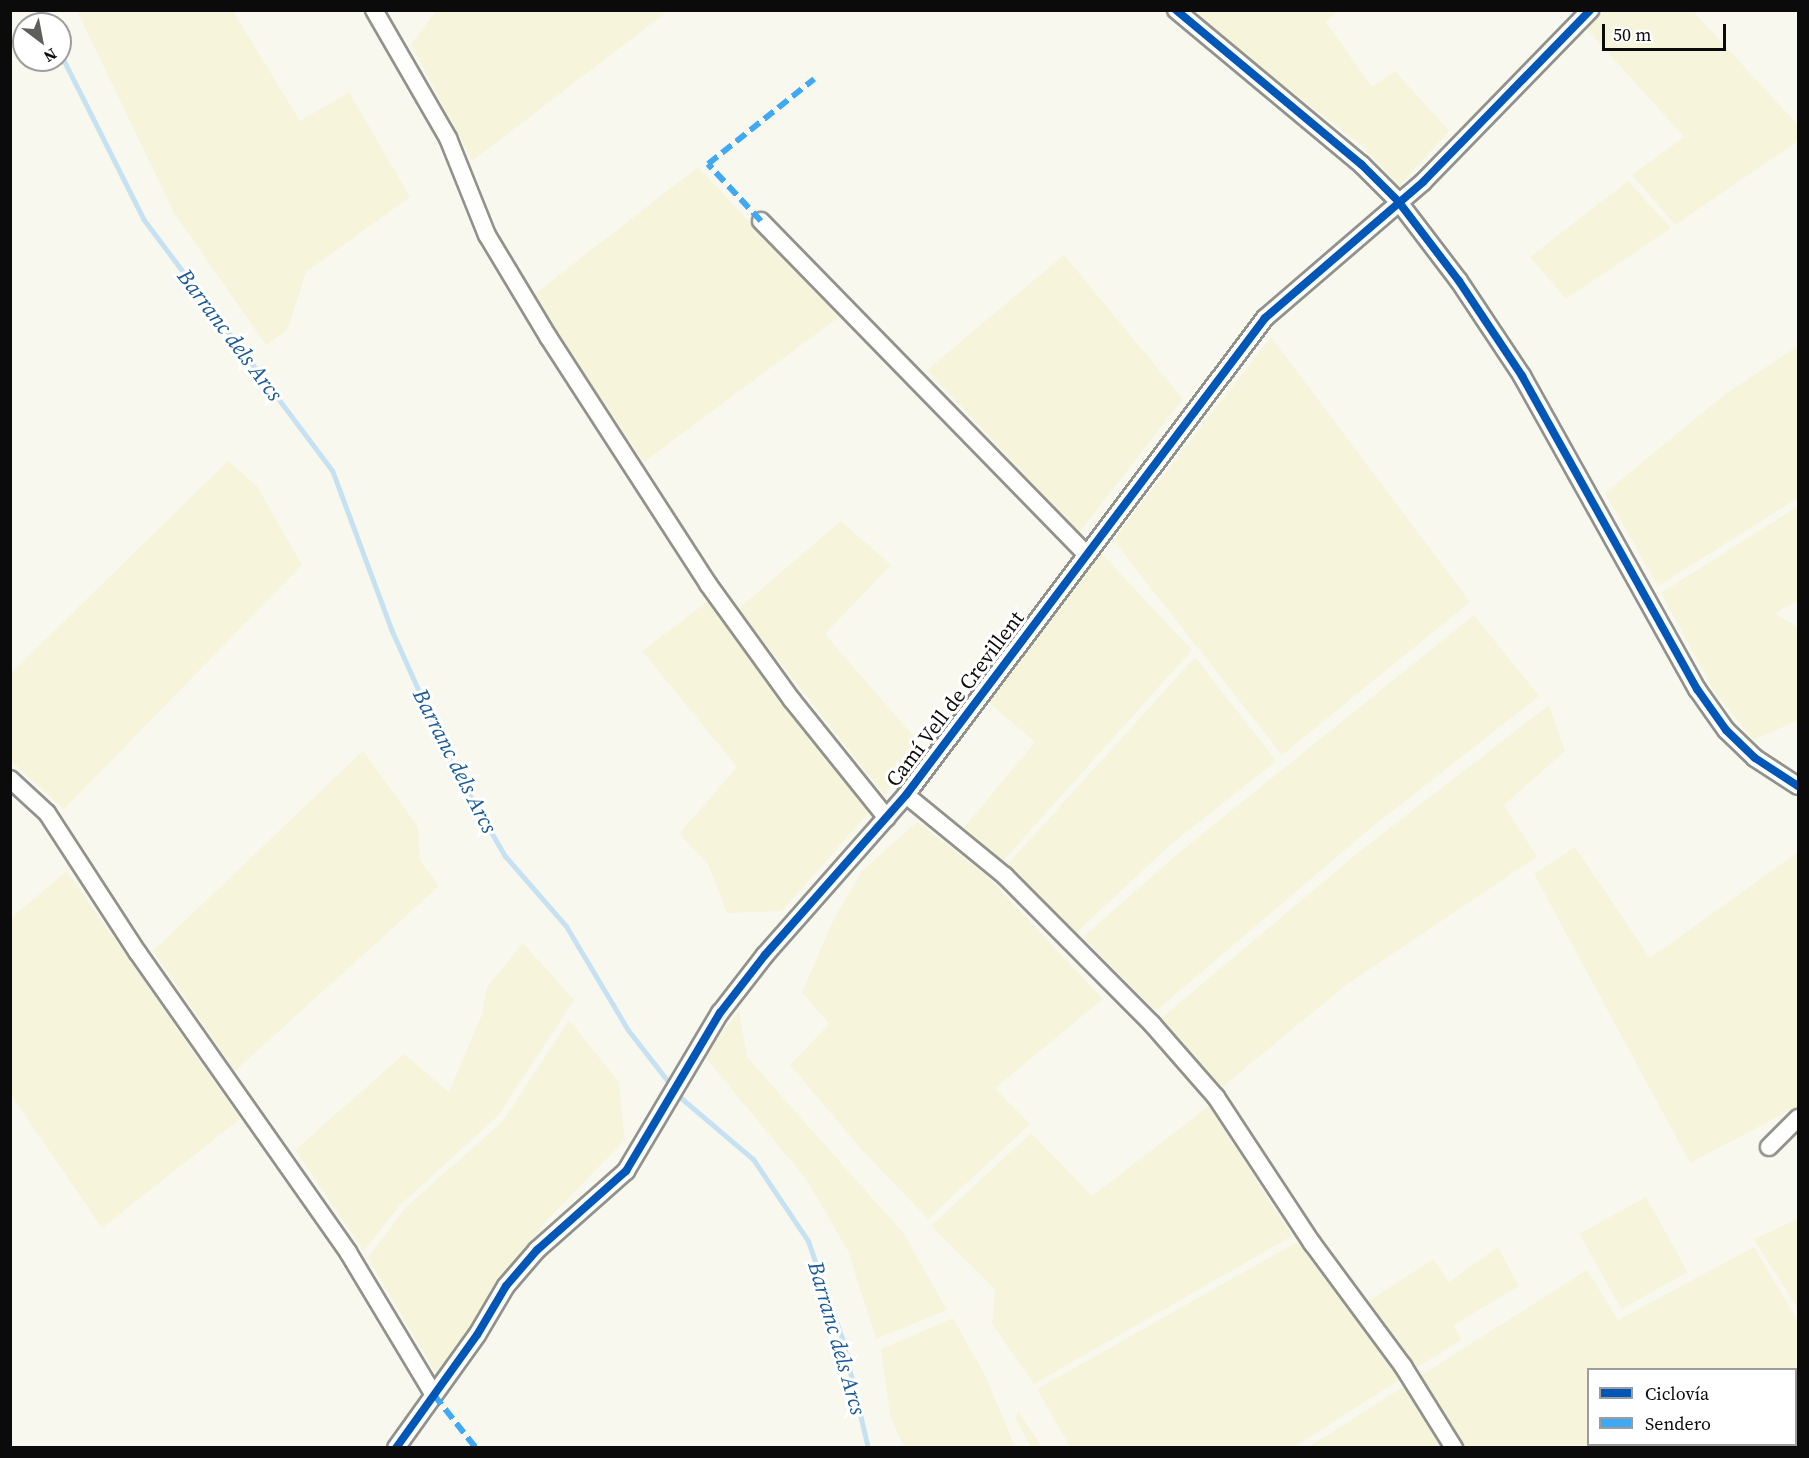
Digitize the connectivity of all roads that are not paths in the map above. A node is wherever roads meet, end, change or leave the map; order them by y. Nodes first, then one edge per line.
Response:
1 (374, 10) edge
2 (1176, 10) edge
3 (1590, 10) edge
4 (1398, 201) junction
5 (761, 221) dead end
6 (1086, 554) junction
7 (10, 779) edge
8 (1798, 786) edge
9 (906, 795) junction
10 (887, 818) junction
11 (1798, 1118) edge
12 (1769, 1147) dead end
13 (434, 1395) junction
14 (396, 1448) edge
15 (1454, 1448) edge

1 - 10 street
2 - 4 street
3 - 4 street, Camí Vell de Crevillent
4 - 6 street, Camí Vell de Crevillent
4 - 8 street
5 - 6 street
6 - 9 street, Camí Vell de Crevillent
7 - 13 street
9 - 10 street, Camí Vell de Crevillent
9 - 15 street
10 - 13 street, Camí Vell de Crevillent
11 - 12 street
13 - 14 street, Camí Vell de Crevillent

